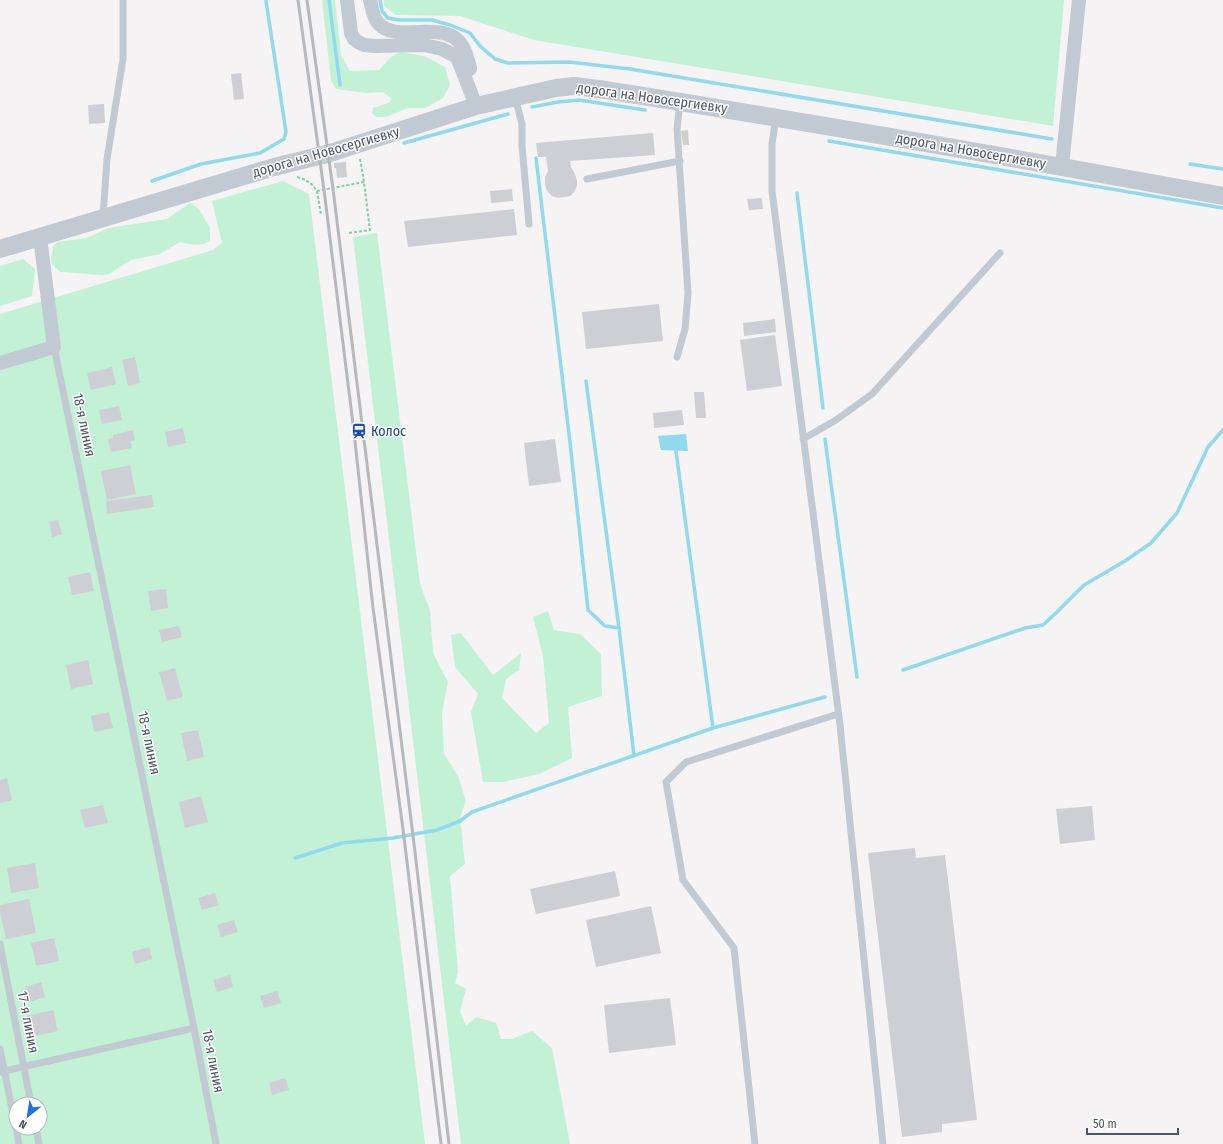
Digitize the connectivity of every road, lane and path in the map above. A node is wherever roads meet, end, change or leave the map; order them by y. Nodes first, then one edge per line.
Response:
1 (123, 0) edge
2 (347, 0) edge
3 (370, 0) edge
4 (1079, 0) edge
5 (469, 87) junction
6 (515, 97) junction
7 (680, 102) junction
8 (476, 106) junction
9 (776, 117) junction
10 (358, 144) junction
11 (680, 161) junction
12 (1062, 166) junction
13 (293, 176) dead end
14 (587, 179) dead end
15 (364, 182) junction
16 (317, 191) junction
17 (1223, 196) edge
18 (320, 215) dead end
19 (103, 219) junction
20 (529, 224) dead end
21 (349, 233) dead end
22 (40, 237) junction
23 (0, 250) edge
24 (1000, 253) dead end
25 (54, 347) junction
26 (677, 357) dead end
27 (0, 363) edge
28 (804, 439) junction
29 (838, 714) junction
30 (0, 944) edge
31 (194, 1028) junction
32 (0, 1049) edge
33 (24, 1067) junction
34 (2, 1071) edge
35 (29, 1096) edge
36 (19, 1144) edge
37 (216, 1144) edge
38 (755, 1144) edge
39 (883, 1144) edge

1 - 19 lane
2 - 5 street
3 - 5 street
4 - 12 street
5 - 8 street
6 - 7 street, дорога на Новосергиевку
6 - 8 street, дорога на Новосергиевку
6 - 20 lane
7 - 9 street, дорога на Новосергиевку
7 - 11 lane
8 - 10 street, дорога на Новосергиевку
9 - 12 street, дорога на Новосергиевку
9 - 28 lane
10 - 15 path
10 - 19 street, дорога на Новосергиевку
11 - 14 lane
11 - 26 lane
12 - 17 street, дорога на Новосергиевку
13 - 16 path
15 - 16 path
15 - 21 path
16 - 18 path
19 - 22 street, дорога на Новосергиевку
22 - 23 street, дорога на Новосергиевку
22 - 25 street
24 - 28 lane
25 - 27 street
25 - 31 lane, 18-я линия
28 - 29 lane
29 - 38 lane
29 - 39 lane
30 - 33 lane, 17-я линия
31 - 33 lane
31 - 37 lane, 18-я линия
32 - 34 lane
33 - 34 lane
33 - 35 lane, 17-я линия
34 - 36 lane

